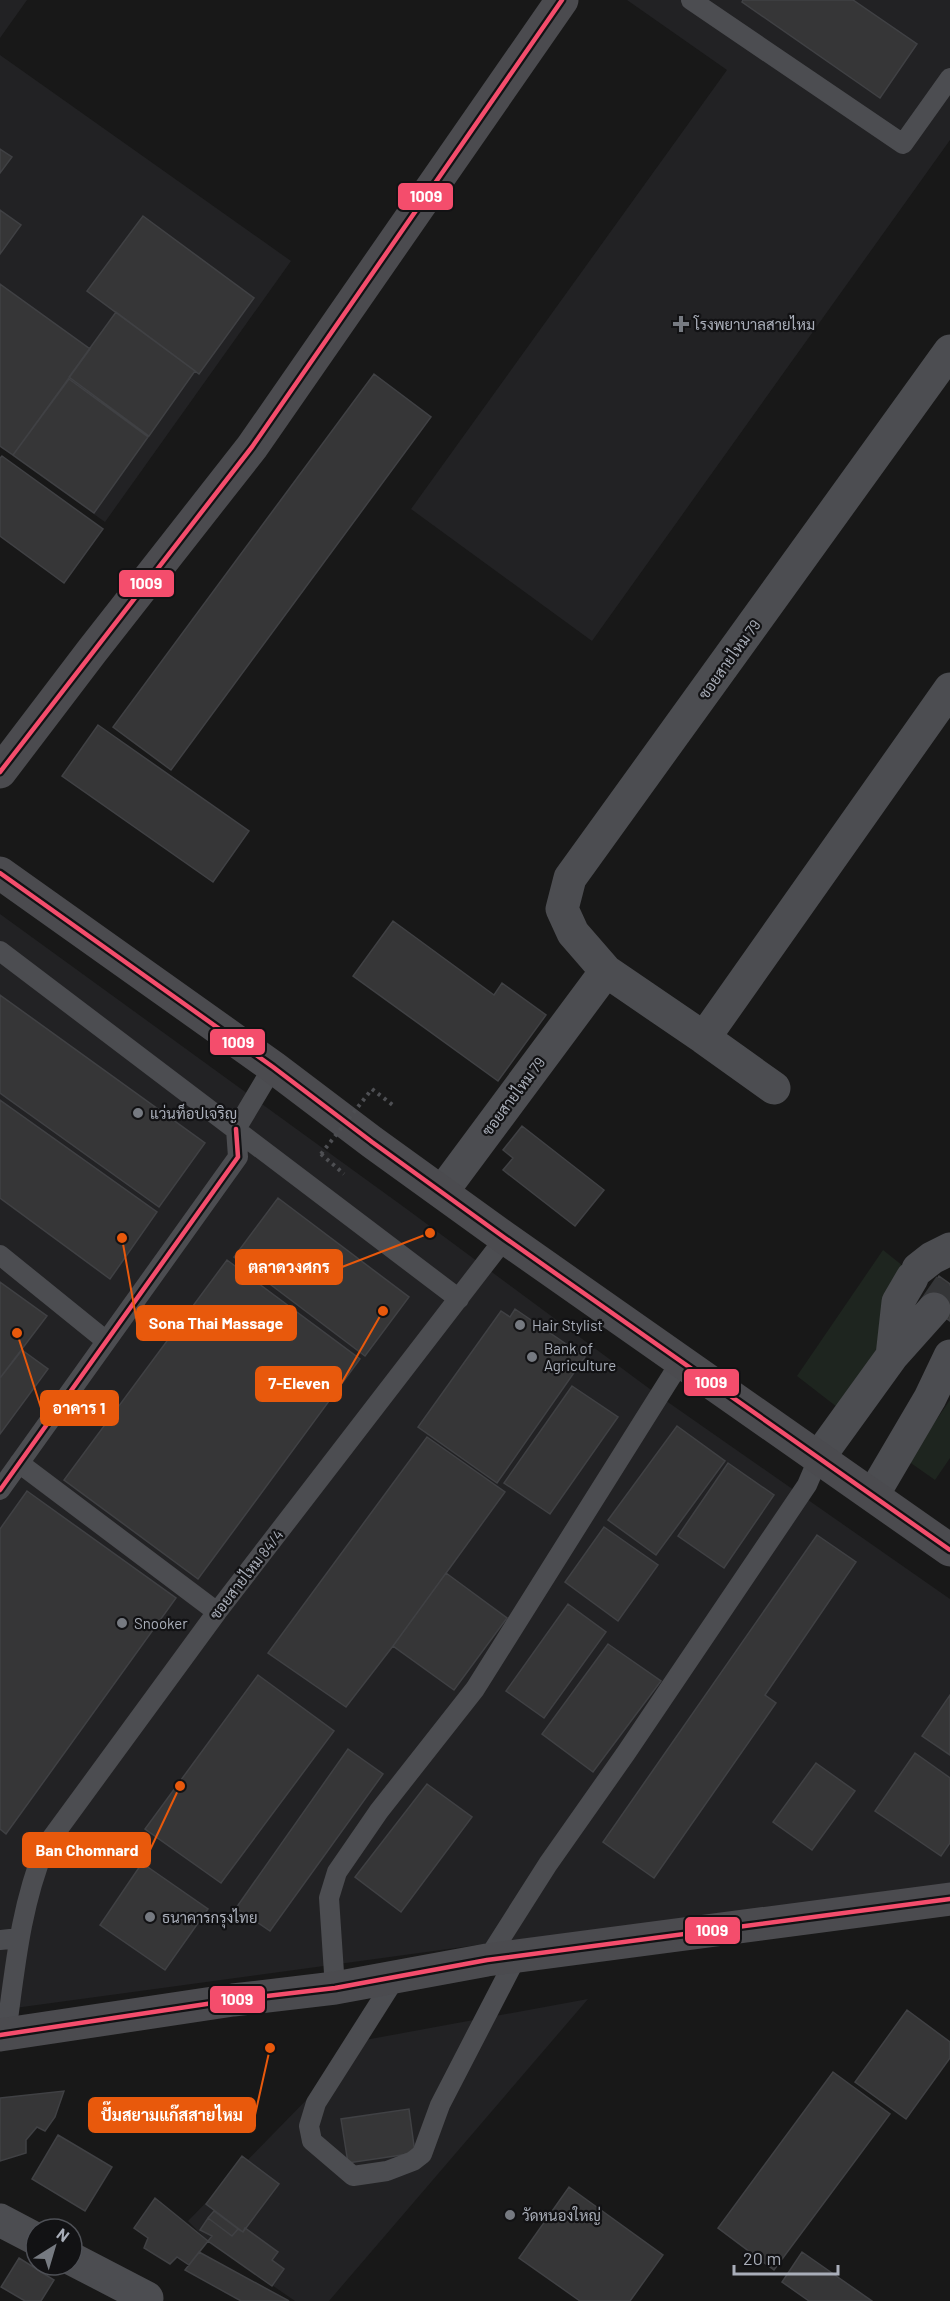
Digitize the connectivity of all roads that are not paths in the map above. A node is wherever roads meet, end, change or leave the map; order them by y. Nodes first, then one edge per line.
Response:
1 (562, 0) edge
2 (691, 0) edge
3 (950, 78) edge
4 (950, 351) edge
5 (950, 689) edge
6 (0, 772) edge
7 (0, 873) edge
8 (0, 951) edge
9 (606, 971) junction
10 (704, 1038) junction
11 (273, 1067) junction
12 (774, 1088) dead end
13 (236, 1129) junction
14 (442, 1192) junction
15 (505, 1238) junction
16 (950, 1249) edge
17 (0, 1255) edge
18 (459, 1299) junction
19 (934, 1309) tunnel mouth
20 (105, 1340) junction
21 (892, 1356) junction
22 (950, 1356) edge
23 (681, 1361) junction
24 (819, 1457) junction
25 (19, 1463) junction
26 (0, 1490) edge
27 (873, 1495) junction
28 (950, 1550) edge
29 (217, 1612) junction
30 (950, 1899) edge
31 (10, 1939) edge
32 (502, 1958) junction
33 (396, 1977) junction
34 (335, 1988) junction
35 (3, 2034) edge
36 (0, 2220) edge
37 (24, 2233) edge
38 (84, 2265) edge
39 (148, 2300) edge

1 - 6 main road
2 - 3 lane
4 - 9 street, ซอยสายไหม 79
5 - 10 street
7 - 11 main road
8 - 13 lane
9 - 10 street, ซอยสายไหม 79
9 - 14 street, ซอยสายไหม 79
10 - 12 street, ซอยสายไหม 79
11 - 13 lane
11 - 14 main road
13 - 18 lane
13 - 20 lane
14 - 15 main road
15 - 18 lane, ซอยสายไหม 84/4
15 - 23 main road
16 - 21 street
17 - 20 lane
18 - 29 lane, ซอยสายไหม 84/4
19 - 21 street
20 - 25 lane
21 - 24 street
22 - 27 street
23 - 24 main road
23 - 34 lane
24 - 27 main road
24 - 32 lane
25 - 26 lane
25 - 29 lane
27 - 28 main road
29 - 31 lane, ซอยสายไหม 84/4
30 - 32 main road
31 - 35 lane, ซอยสายไหม 84/4
32 - 33 main road
32 - 33 lane
33 - 34 main road
34 - 35 main road
36 - 37 street
38 - 39 street

